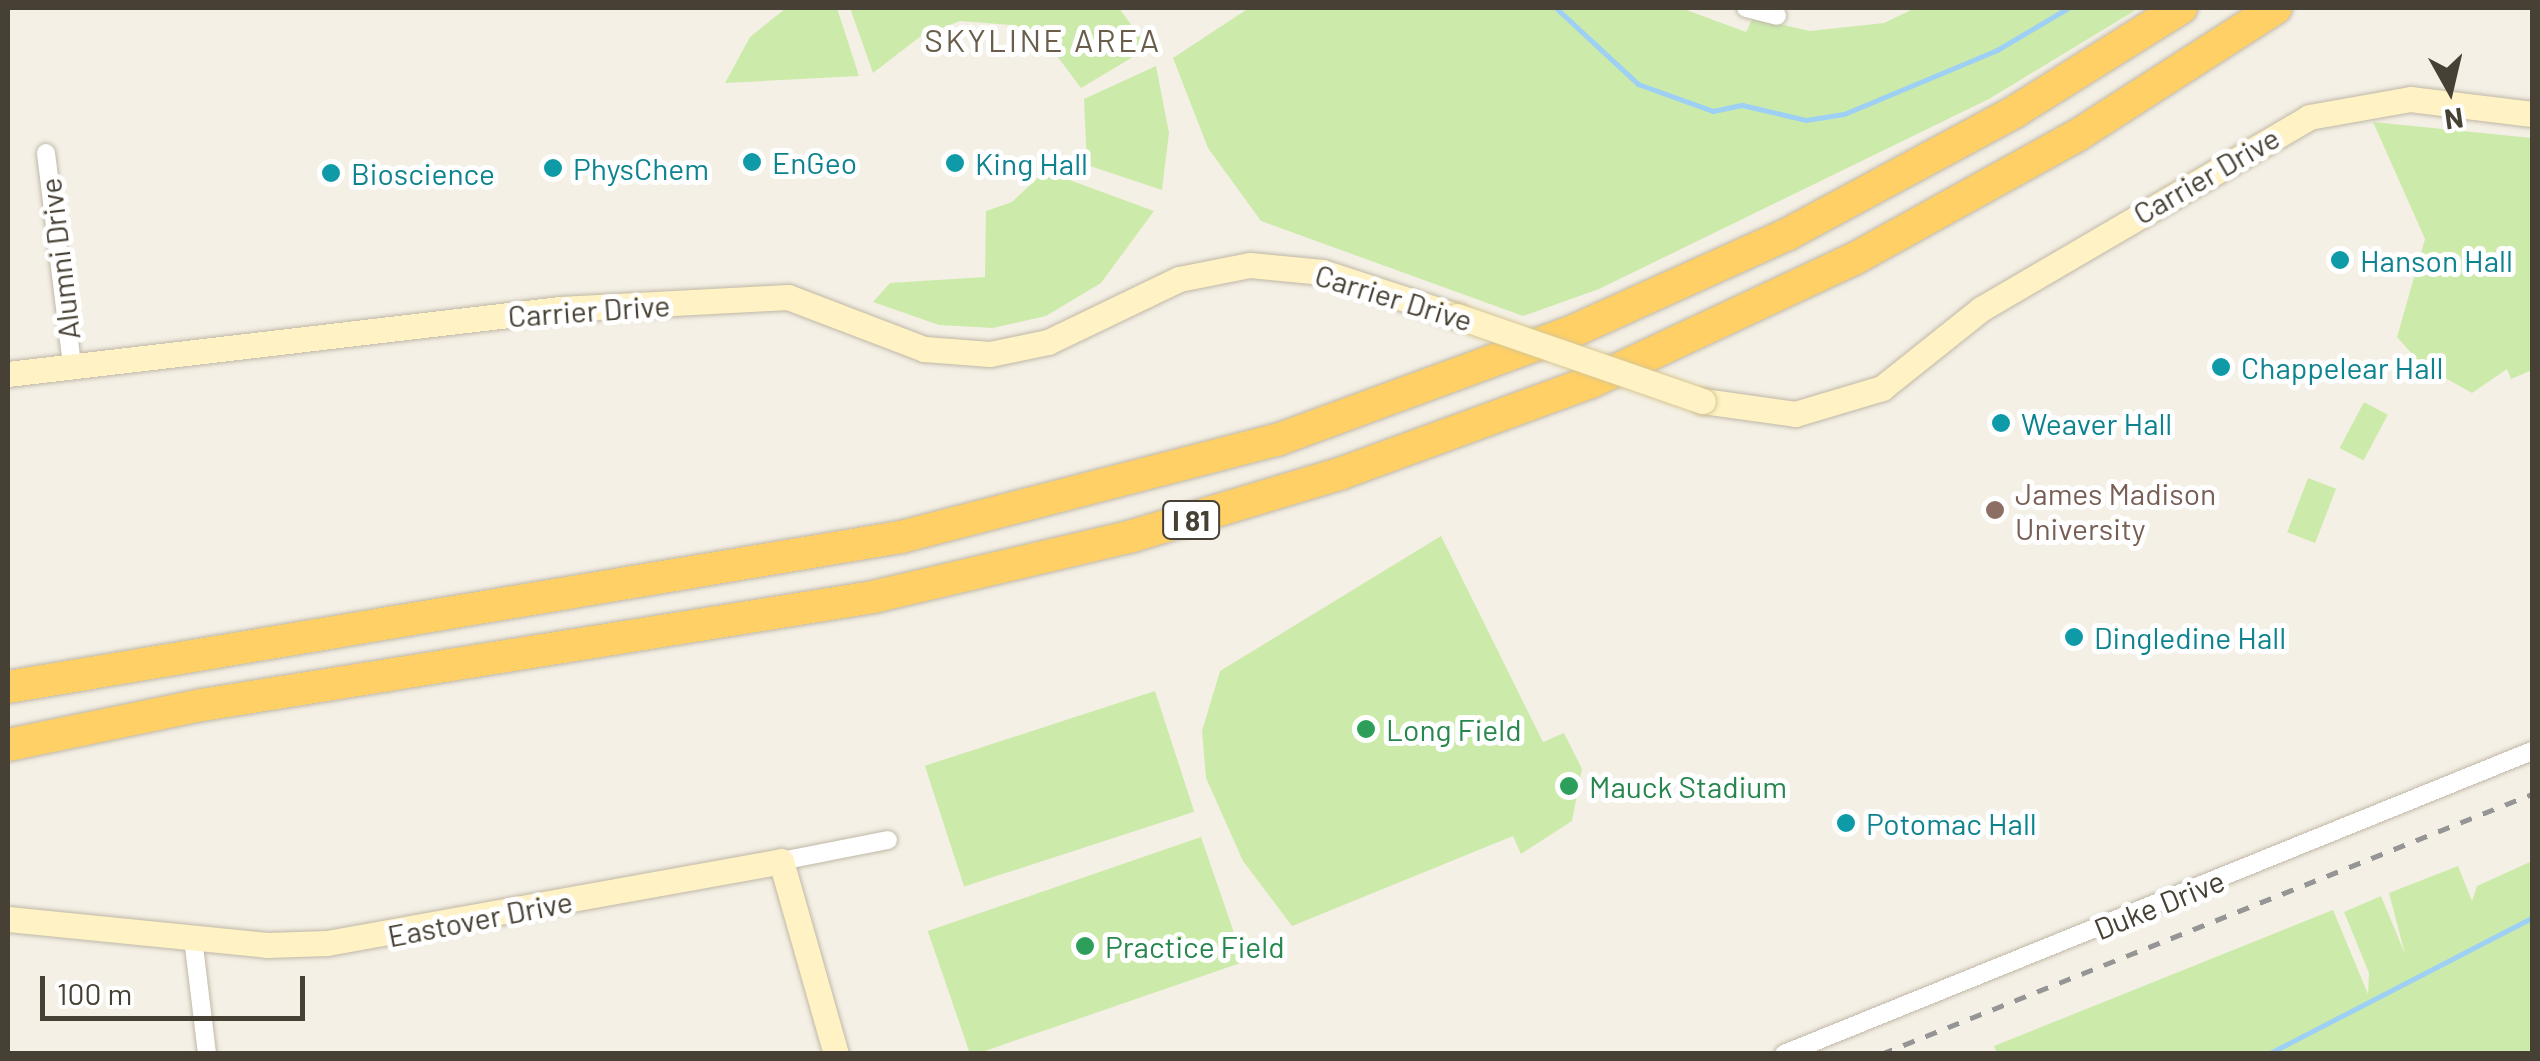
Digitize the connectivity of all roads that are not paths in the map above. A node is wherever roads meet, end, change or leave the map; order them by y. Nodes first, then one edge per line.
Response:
1 (1746, 8) edge
2 (2181, 8) edge
3 (2276, 8) edge
4 (1777, 16) dead end
5 (2532, 114) edge
6 (46, 152) dead end
7 (72, 366) junction
8 (8, 374) edge
9 (8, 687) edge
10 (8, 746) edge
11 (2532, 751) edge
12 (888, 840) dead end
13 (781, 860) junction
14 (8, 918) edge
15 (193, 938) junction
16 (206, 1054) edge
17 (836, 1054) edge
18 (1784, 1054) edge

1 - 4 street
2 - 9 highway, I 81
3 - 10 highway, I 81
5 - 7 street, Carrier Drive, bridge
6 - 7 street, Alumni Drive
7 - 8 street, Carrier Drive
11 - 18 street, Duke Drive
12 - 13 street, Eastover Drive
13 - 15 street, Eastover Drive
13 - 17 street
14 - 15 street, Eastover Drive
15 - 16 street

